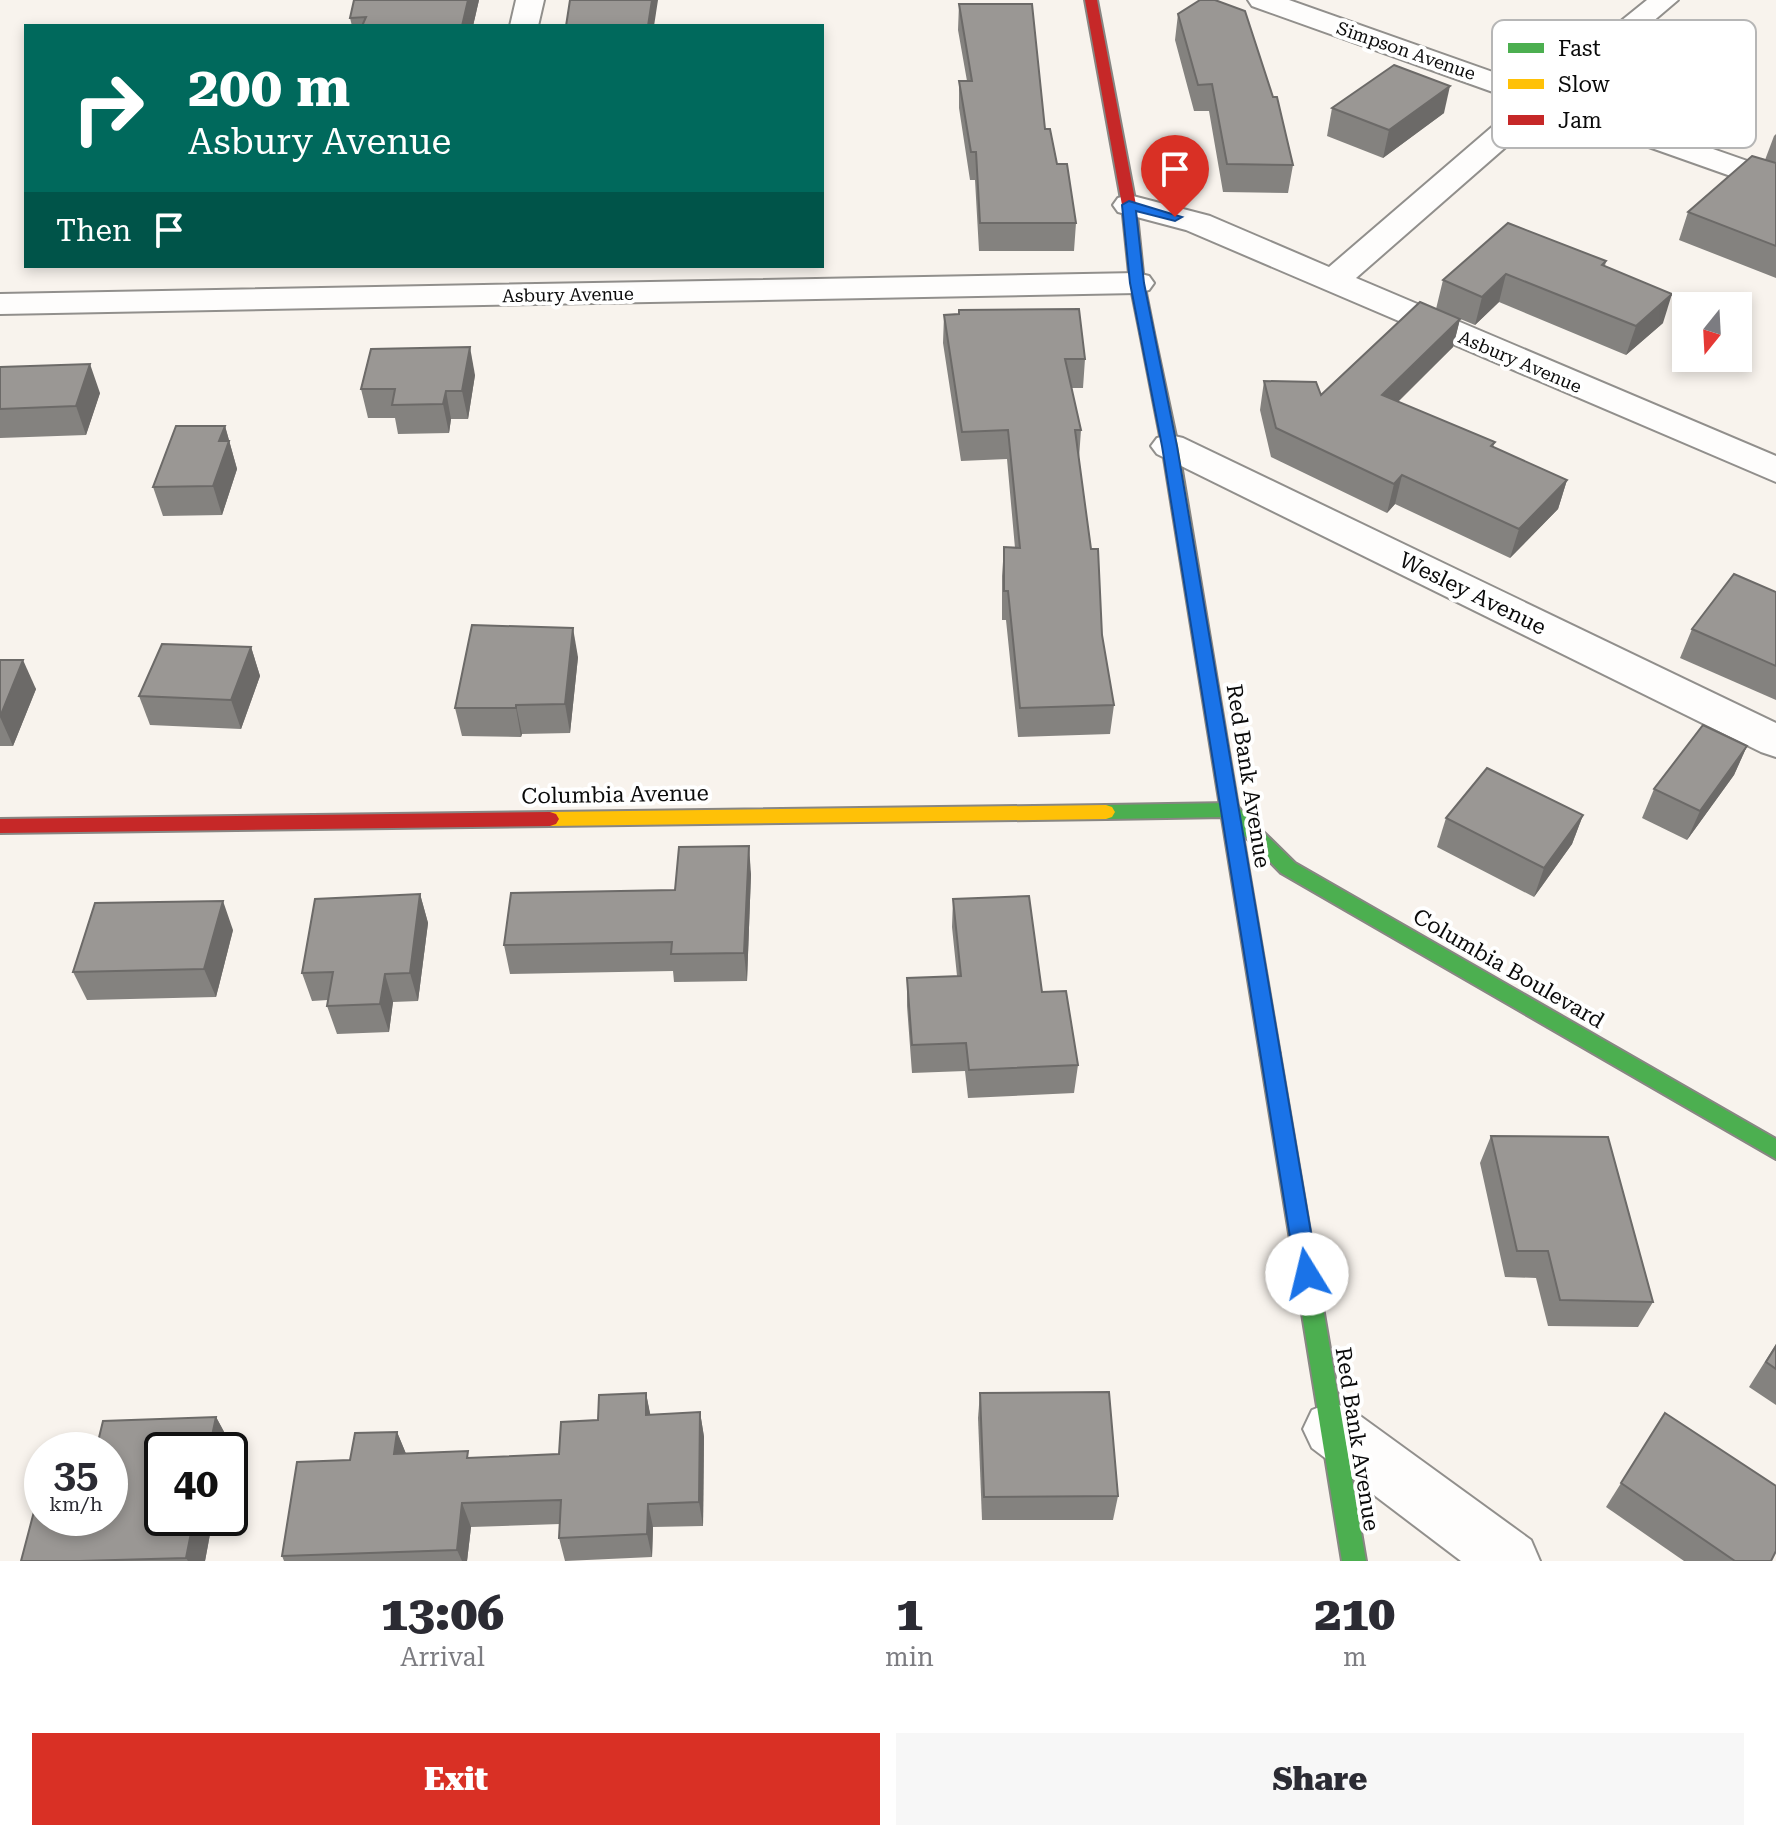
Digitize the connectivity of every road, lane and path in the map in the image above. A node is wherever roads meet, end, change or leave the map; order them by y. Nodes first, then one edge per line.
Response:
1 (530, 0) edge
2 (1091, 0) edge
3 (1262, 0) edge
4 (1664, 0) edge
5 (1640, 20) edge
6 (524, 24) edge
7 (1492, 81) edge
8 (1492, 143) edge
9 (1681, 148) edge
10 (1776, 182) edge
11 (1129, 205) junction
12 (465, 282) edge
13 (1332, 282) junction
14 (1137, 283) junction
15 (0, 304) edge
16 (1170, 446) junction
17 (1776, 470) edge
18 (1776, 741) edge
19 (1230, 810) junction
20 (0, 826) edge
21 (1776, 1150) edge
22 (1332, 1429) junction
23 (1354, 1561) edge
24 (1510, 1561) edge

1 - 6 street
2 - 11 street, Red Bank Avenue
3 - 7 street, Simpson Avenue
4 - 5 street
8 - 13 street
9 - 10 street, Simpson Avenue
11 - 13 street, Asbury Avenue
11 - 14 street, Red Bank Avenue
12 - 14 street, Asbury Avenue
12 - 15 street, Asbury Avenue
13 - 17 street, Asbury Avenue
14 - 16 street, Red Bank Avenue
16 - 18 street, Wesley Avenue
16 - 19 street, Red Bank Avenue
19 - 20 street, Columbia Avenue
19 - 21 street, Columbia Boulevard
19 - 22 street, Red Bank Avenue
22 - 23 street, Red Bank Avenue
22 - 24 street

